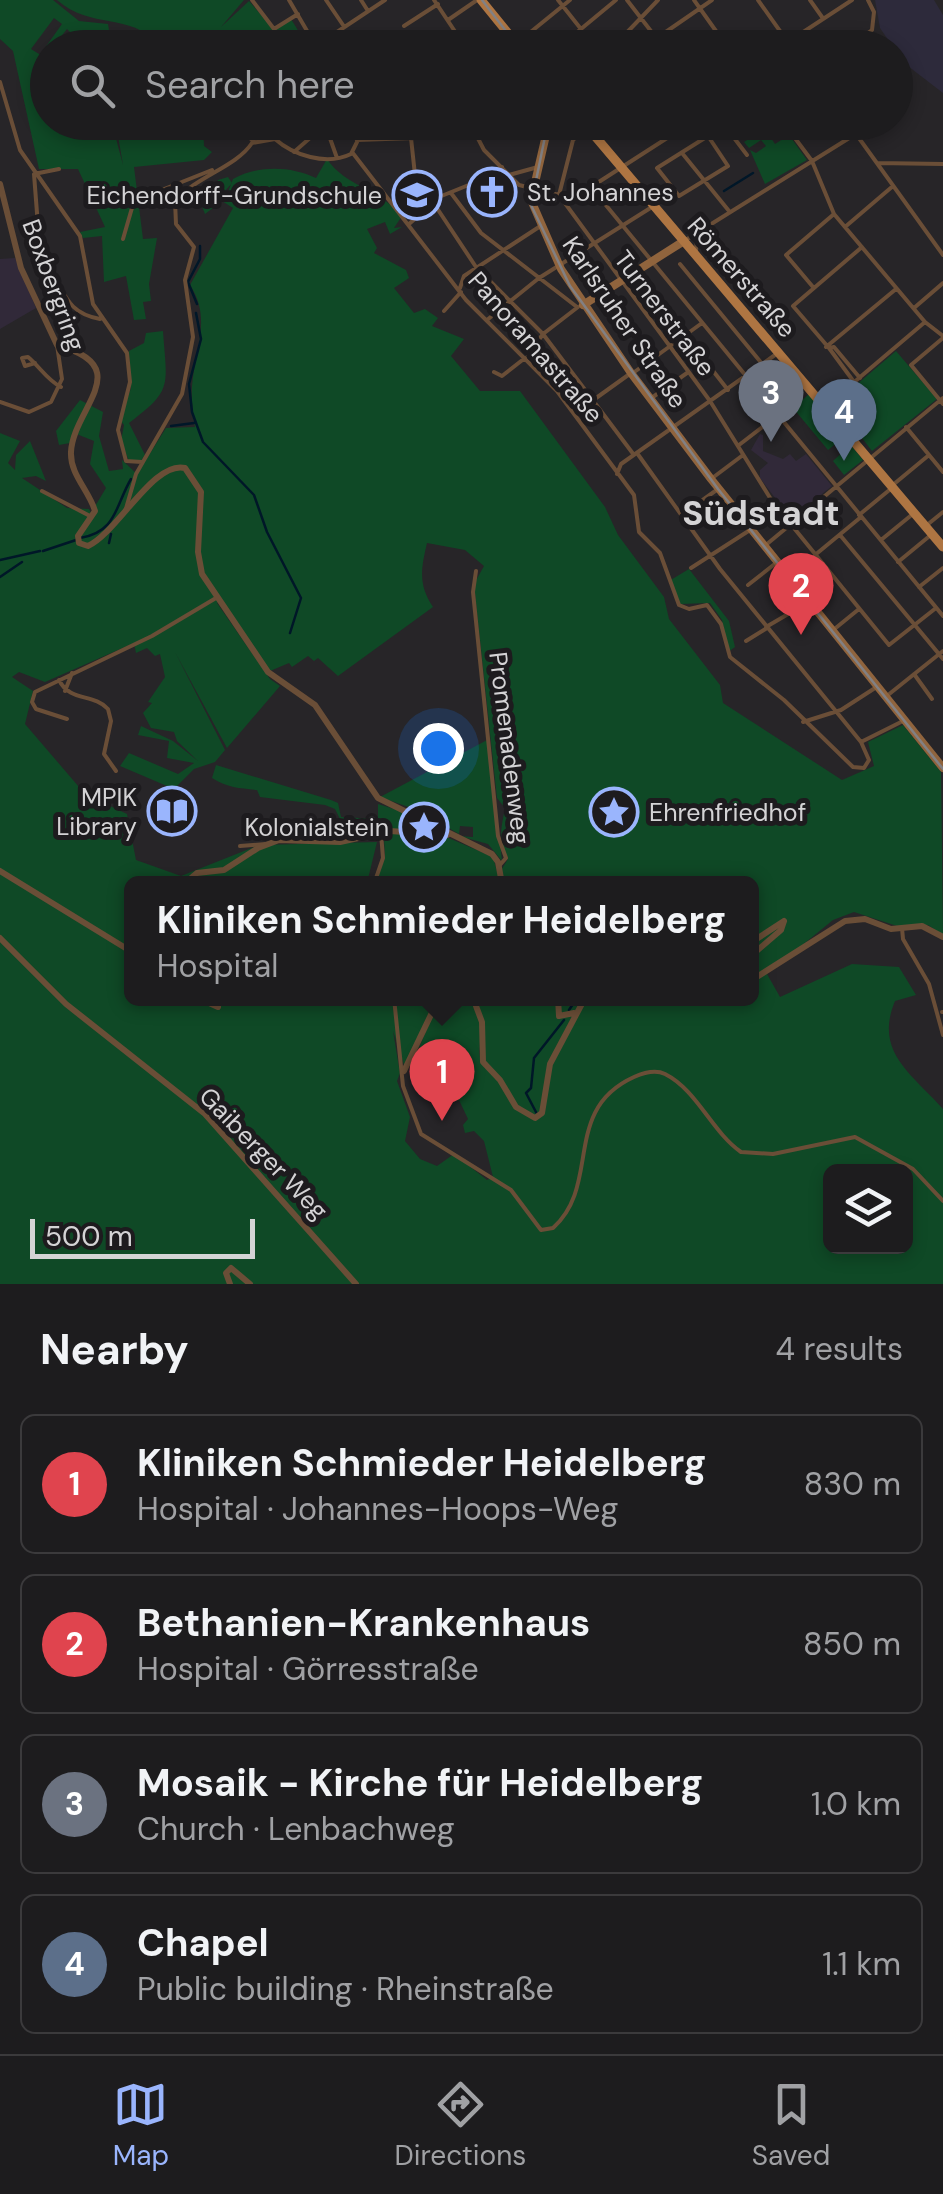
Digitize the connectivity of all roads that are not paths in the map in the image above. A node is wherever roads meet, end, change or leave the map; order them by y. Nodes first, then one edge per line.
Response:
1 (252, 0) edge
2 (289, 0) edge
3 (326, 0) edge
4 (361, 0) edge
5 (384, 0) edge
6 (482, 0) edge
7 (558, 0) edge
8 (570, 0) edge
9 (616, 0) edge
10 (627, 0) edge
11 (658, 0) edge
12 (694, 0) edge
13 (712, 0) edge
14 (758, 0) edge
15 (810, 0) edge
16 (852, 0) edge
17 (868, 0) edge
18 (436, 2) edge
19 (840, 2) edge
20 (563, 6) junction
21 (700, 9) junction
22 (368, 11) junction
23 (298, 14) junction
24 (822, 17) junction
25 (641, 18) junction
26 (448, 20) junction
27 (404, 26) dead end
28 (344, 27) junction
29 (582, 28) junction
30 (307, 30) edge
31 (340, 30) edge
32 (454, 30) edge
33 (504, 30) edge
34 (534, 30) edge
35 (580, 30) edge
36 (629, 30) edge
37 (651, 30) edge
38 (669, 30) edge
39 (716, 30) edge
40 (779, 30) edge
41 (807, 30) edge
42 (872, 30) edge
43 (0, 82) edge
44 (264, 140) edge
45 (276, 140) edge
46 (308, 140) edge
47 (331, 140) edge
48 (357, 140) edge
49 (410, 140) edge
50 (479, 140) edge
51 (545, 140) edge
52 (572, 140) edge
53 (596, 140) edge
54 (664, 140) edge
55 (700, 140) edge
56 (712, 140) edge
57 (735, 140) edge
58 (797, 140) edge
59 (846, 140) edge
60 (860, 140) edge
61 (252, 141) joint
62 (294, 152) junction
63 (352, 152) junction
64 (681, 152) junction
65 (746, 155) dead end
66 (337, 158) junction
67 (812, 161) junction
68 (876, 162) junction
69 (943, 164) edge
70 (502, 167) junction
71 (538, 167) junction
72 (620, 168) junction
73 (58, 170) dead end
74 (212, 170) junction
75 (34, 174) junction
76 (509, 175) junction
77 (705, 181) junction
78 (0, 184) edge
79 (894, 186) junction
80 (591, 187) junction
81 (532, 192) junction
82 (450, 194) junction
83 (559, 195) junction
84 (2, 199) edge
85 (432, 201) junction
86 (654, 206) junction
87 (729, 211) junction
88 (834, 214) junction
89 (37, 219) dead end
90 (409, 224) junction
91 (623, 226) junction
92 (539, 227) junction
93 (845, 227) junction
94 (697, 232) junction
95 (123, 239) dead end
96 (684, 241) junction
97 (593, 246) junction
98 (862, 247) junction
99 (503, 249) junction
100 (697, 254) junction
101 (943, 255) edge
102 (652, 261) junction
103 (680, 264) dead end
104 (559, 266) junction
105 (476, 268) junction
106 (452, 276) junction
107 (464, 276) junction
108 (56, 278) dead end
109 (540, 278) junction
110 (618, 282) junction
111 (943, 283) edge
112 (814, 288) junction
113 (896, 288) junction
114 (460, 290) junction
115 (509, 300) junction
116 (65, 301) junction
117 (580, 306) junction
118 (39, 308) junction
119 (914, 308) junction
120 (444, 311) dead end
121 (100, 318) junction
122 (487, 320) junction
123 (925, 322) junction
124 (702, 323) junction
125 (543, 334) junction
126 (685, 336) junction
127 (943, 337) edge
128 (57, 345) junction
129 (828, 347) junction
130 (669, 348) junction
131 (780, 351) junction
132 (527, 357) junction
133 (35, 363) dead end
134 (762, 365) junction
135 (494, 372) dead end
136 (688, 372) junction
137 (631, 374) junction
138 (746, 376) junction
139 (857, 380) junction
140 (60, 387) junction
141 (728, 390) junction
142 (787, 394) dead end
143 (650, 399) junction
144 (593, 400) junction
145 (710, 401) junction
146 (942, 401) edge
147 (0, 402) edge
148 (826, 406) junction
149 (578, 411) dead end
150 (778, 415) junction
151 (906, 427) junction
152 (672, 428) junction
153 (739, 445) junction
154 (636, 454) junction
155 (744, 454) junction
156 (929, 455) junction
157 (943, 457) edge
158 (868, 458) junction
159 (142, 462) junction
160 (936, 463) junction
161 (132, 464) junction
162 (621, 464) junction
163 (610, 465) junction
164 (943, 472) edge
165 (136, 474) junction
166 (616, 474) junction
167 (710, 479) junction
168 (836, 486) junction
169 (892, 486) junction
170 (718, 489) junction
171 (42, 491) dead end
172 (125, 512) junction
173 (943, 512) edge
174 (914, 513) junction
175 (683, 514) junction
176 (860, 516) junction
177 (92, 521) junction
178 (790, 524) junction
179 (750, 530) junction
180 (929, 530) junction
181 (840, 535) junction
182 (881, 540) junction
183 (763, 547) junction
184 (943, 547) edge
185 (711, 555) junction
186 (815, 555) junction
187 (898, 562) junction
188 (776, 563) junction
189 (691, 568) dead end
190 (943, 568) edge
191 (476, 571) dead end
192 (748, 585) dead end
193 (919, 587) junction
194 (216, 598) junction
195 (807, 603) junction
196 (943, 604) edge
197 (937, 608) junction
198 (859, 609) junction
199 (943, 616) edge
200 (915, 626) junction
201 (766, 628) junction
202 (830, 633) junction
203 (746, 642) dead end
204 (942, 654) edge
205 (72, 673) junction
206 (914, 674) junction
207 (59, 680) junction
208 (875, 688) junction
209 (65, 691) junction
210 (884, 698) junction
211 (932, 699) dead end
212 (838, 711) junction
213 (68, 719) dead end
214 (903, 721) junction
215 (803, 722) junction
216 (861, 742) junction
217 (943, 768) edge
218 (116, 771) dead end
219 (428, 820) junction
220 (422, 833) junction
221 (381, 834) junction
222 (448, 835) junction
223 (266, 844) junction
224 (240, 846) dead end
225 (499, 866) junction
226 (0, 871) edge
227 (193, 876) edge
228 (377, 876) edge
229 (501, 876) edge
230 (902, 928) junction
231 (759, 936) edge
232 (0, 938) edge
233 (943, 938) edge
234 (124, 947) edge
235 (759, 948) edge
236 (759, 976) edge
237 (394, 1006) edge
238 (435, 1006) edge
239 (476, 1006) edge
240 (559, 1006) edge
241 (579, 1006) edge
242 (575, 1012) junction
243 (943, 1036) edge
244 (404, 1071) junction
245 (943, 1201) edge
246 (230, 1284) edge
247 (250, 1284) edge
248 (356, 1284) edge

1 - 23 street
2 - 23 street
3 - 28 street
4 - 22 street
5 - 22 street
6 - 26 street
6 - 33 main road
7 - 20 street
8 - 20 street
9 - 29 street
10 - 25 street
11 - 25 street
12 - 21 street
13 - 21 street
14 - 40 street
15 - 24 street
16 - 19 street
17 - 42 street
18 - 26 street
18 - 27 street
19 - 24 street
20 - 29 street
20 - 34 street
21 - 38 street
21 - 39 street
22 - 28 street
23 - 30 street
24 - 41 street
25 - 36 street
25 - 37 street
26 - 32 street
28 - 31 street
29 - 35 street
43 - 75 street
44 - 61 street
45 - 62 street
46 - 62 street
47 - 66 street
48 - 63 street
49 - 85 street
50 - 70 street
51 - 71 main road, Karlsruher Straße
52 - 83 street
53 - 72 main road, Römerstraße
54 - 72 street
55 - 64 street
56 - 77 street
57 - 65 street
58 - 67 street
59 - 67 street
60 - 68 street
61 - 74 street
62 - 66 street
63 - 66 street
63 - 90 street, Panoramastraße
64 - 77 street
64 - 77 street
67 - 87 street
67 - 88 street
68 - 69 street
68 - 79 street
70 - 76 street
70 - 82 street
71 - 76 street
71 - 81 main road, Karlsruher Straße
72 - 80 street
72 - 86 main road, Römerstraße
73 - 75 street
74 - 95 street
74 - 159 street
75 - 89 street
75 - 121 street
76 - 81 street
77 - 87 street
78 - 84 street, Boxbergring
79 - 93 street
79 - 101 street
80 - 83 street
80 - 91 street
81 - 83 street
81 - 92 main road, Karlsruher Straße
82 - 85 street
82 - 99 street
83 - 97 street, Turnerstraße
84 - 118 street, Boxbergring
85 - 90 street
85 - 105 street
86 - 91 street
86 - 96 main road, Römerstraße
87 - 94 street
88 - 93 street
88 - 112 street
90 - 106 street, Panoramastraße
91 - 97 street
91 - 102 street
92 - 99 street
92 - 104 main road, Karlsruher Straße
93 - 98 street
94 - 96 street
94 - 100 street
96 - 100 main road, Römerstraße
96 - 102 main road
97 - 104 street
97 - 110 street, Turnerstraße
98 - 112 street
98 - 113 street
99 - 105 street
99 - 109 street
100 - 131 main road, Römerstraße
102 - 110 main road
102 - 124 street
103 - 134 street
104 - 109 street
104 - 117 main road, Karlsruher Straße
105 - 107 street
105 - 115 street
106 - 107 street
106 - 114 street, Panoramastraße
107 - 114 street
108 - 116 street
109 - 115 street
109 - 117 street
110 - 117 main road
110 - 130 street, Turnerstraße
111 - 119 street
112 - 129 street
113 - 119 street
113 - 129 street
114 - 120 street
114 - 122 street, Panoramastraße
115 - 122 street
115 - 125 street
116 - 118 street
116 - 121 street
117 - 125 street
117 - 137 main road, Karlsruher Straße
118 - 128 street, Boxbergring
119 - 123 street
121 - 161 street
122 - 132 street, Panoramastraße
123 - 127 street
123 - 139 street
124 - 126 street
124 - 138 street
125 - 132 street
125 - 144 street
126 - 130 street
126 - 141 street
127 - 146 street
128 - 140 street, Boxbergring
128 - 177 street
129 - 139 street
130 - 136 street, Turnerstraße
130 - 137 street
131 - 134 street
131 - 148 main road, Römerstraße
132 - 135 street
132 - 163 street, Panoramastraße
133 - 140 street
134 - 138 street
134 - 142 street
136 - 143 street
136 - 145 street, Turnerstraße
137 - 143 main road, Karlsruher Straße
137 - 144 street
138 - 141 street
138 - 150 street
139 - 148 street
140 - 147 street, Boxbergring
141 - 145 street
143 - 152 main road, Karlsruher Straße
144 - 149 street
144 - 154 street
145 - 152 street
145 - 153 street, Turnerstraße
146 - 151 street
148 - 158 main road, Römerstraße
150 - 153 street
150 - 168 street
151 - 156 street
151 - 158 street
152 - 154 street
152 - 167 main road, Karlsruher Straße
153 - 155 street, Turnerstraße
154 - 162 street
154 - 175 street
155 - 167 street
155 - 178 street, Turnerstraße
156 - 160 street
156 - 169 street
157 - 160 street
158 - 168 street
158 - 169 main road, Römerstraße
159 - 161 street
159 - 165 street
160 - 164 street
161 - 165 street
162 - 163 street
162 - 166 street
163 - 166 street, Panoramastraße
165 - 172 street
166 - 215 street, Panoramastraße
167 - 170 main road, Karlsruher Straße
168 - 176 street
168 - 178 street
169 - 174 main road, Römerstraße
169 - 176 street
170 - 175 street
170 - 179 main road, Karlsruher Straße
171 - 177 street
172 - 177 street
172 - 194 street
173 - 180 street
174 - 180 main road, Römerstraße
174 - 182 street
175 - 185 street
176 - 181 street
176 - 182 street
178 - 183 street
178 - 186 street, Turnerstraße
179 - 183 main road, Karlsruher Straße
179 - 185 street
180 - 184 main road, Römerstraße
180 - 187 street
181 - 186 street
181 - 200 street
182 - 187 street
183 - 188 main road, Karlsruher Straße
185 - 189 street
185 - 201 street
186 - 198 street, Turnerstraße
187 - 193 street
188 - 192 street
188 - 195 main road, Karlsruher Straße
190 - 193 street
191 - 225 street, Promenadenweg
193 - 197 street
194 - 205 street
194 - 219 street
195 - 201 street
195 - 202 main road, Karlsruher Straße
196 - 197 street
197 - 199 street
197 - 200 street
198 - 200 street, Turnerstraße
198 - 202 street
200 - 204 street
201 - 203 street
201 - 212 street
202 - 208 main road, Karlsruher Straße
204 - 206 street
205 - 207 street
205 - 209 street
206 - 210 street
206 - 211 street
207 - 209 street
207 - 213 street
208 - 210 main road, Karlsruher Straße
208 - 212 street
209 - 218 street
210 - 214 main road, Karlsruher Straße
212 - 215 street
212 - 216 street
214 - 216 street
214 - 217 main road, Karlsruher Straße
215 - 216 street, Panoramastraße
219 - 220 street
219 - 222 street
220 - 221 street
220 - 222 street
221 - 223 street
221 - 228 street
222 - 225 street
223 - 224 street
223 - 227 street
225 - 229 street
226 - 234 street
230 - 233 street
230 - 236 street
230 - 243 street
231 - 235 street
232 - 248 street, Gaiberger Weg
237 - 244 street
238 - 244 street
239 - 242 street
240 - 242 street
241 - 242 street
244 - 245 street
246 - 247 street

